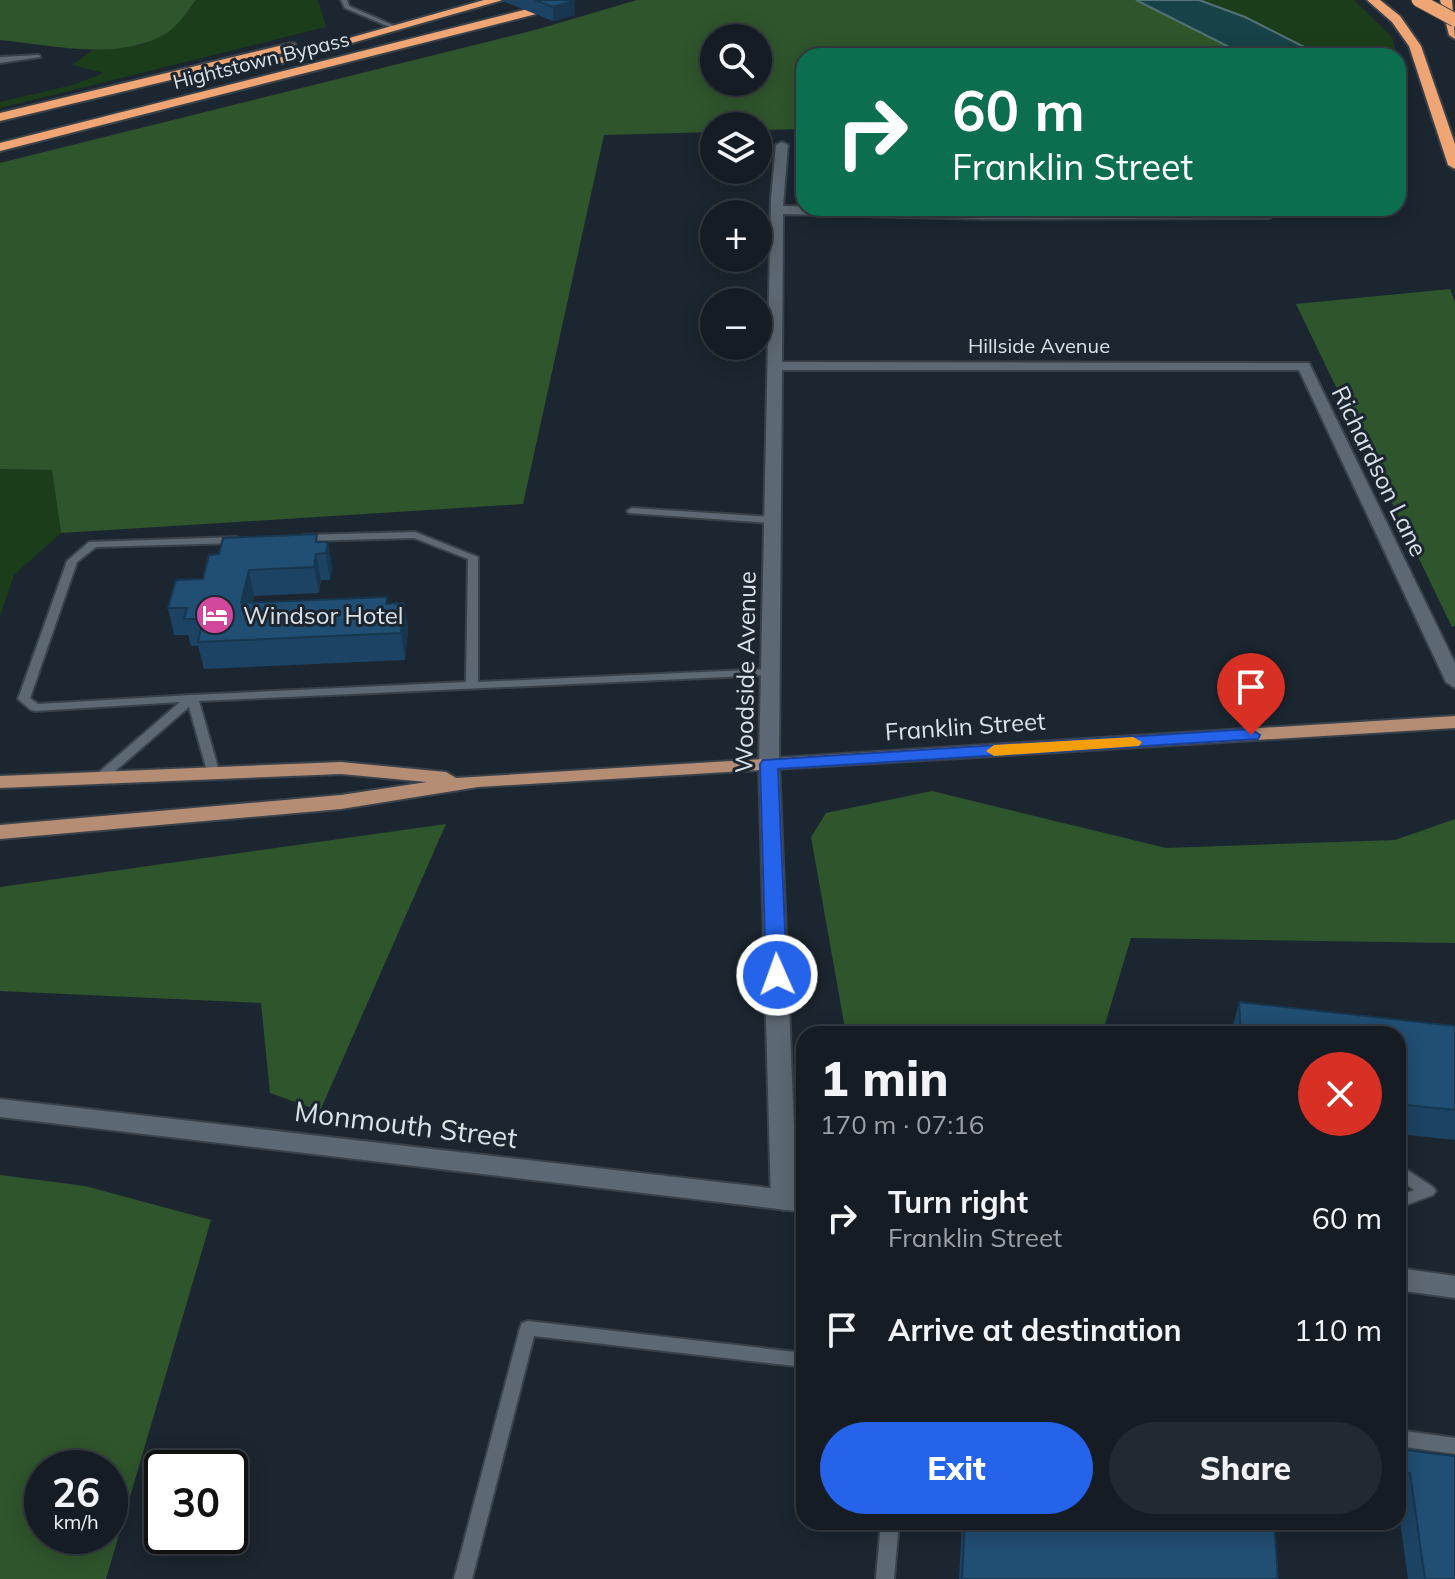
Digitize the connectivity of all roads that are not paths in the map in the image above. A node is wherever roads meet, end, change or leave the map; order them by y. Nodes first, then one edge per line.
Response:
1 (344, 0) edge
2 (497, 0) edge
3 (1373, 0) edge
4 (1418, 0) edge
5 (1446, 0) edge
6 (532, 12) edge
7 (1455, 20) edge
8 (394, 27) junction
9 (364, 34) junction
10 (1455, 35) edge
11 (35, 57) dead end
12 (0, 60) edge
13 (0, 117) edge
14 (0, 130) edge
15 (782, 145) dead end
16 (0, 147) edge
17 (1455, 165) edge
18 (777, 210) junction
19 (796, 210) edge
20 (774, 366) junction
21 (1304, 366) joint
22 (632, 511) dead end
23 (773, 520) junction
24 (292, 539) edge
25 (246, 540) edge
26 (771, 672) junction
27 (1455, 682) edge
28 (472, 685) junction
29 (192, 698) junction
30 (1455, 722) edge
31 (769, 764) junction
32 (213, 771) junction
33 (102, 776) junction
34 (478, 781) junction
35 (0, 782) edge
36 (0, 832) edge
37 (0, 1108) edge
38 (1406, 1176) edge
39 (1406, 1199) edge
40 (794, 1201) edge
41 (1406, 1280) edge
42 (1455, 1287) edge
43 (796, 1359) edge
44 (1406, 1439) edge
45 (1455, 1446) edge
46 (889, 1530) edge
47 (463, 1579) edge
48 (885, 1579) edge

1 - 8 lane
2 - 8 highway, Hightstown Bypass
3 - 17 highway
4 - 7 highway, bridge
5 - 10 highway
6 - 16 highway, Hightstown Bypass
8 - 9 highway, Hightstown Bypass
9 - 13 highway
9 - 14 highway, Hightstown Bypass
11 - 12 street
15 - 18 street, Woodside Avenue
18 - 19 street
18 - 20 street, Woodside Avenue
20 - 21 street, Hillside Avenue
20 - 23 street, Woodside Avenue
21 - 27 street, Richardson Lane
22 - 23 lane
23 - 26 street, Woodside Avenue
24 - 28 lane
25 - 29 lane
26 - 28 lane
26 - 31 street, Woodside Avenue
28 - 29 lane
29 - 32 lane
29 - 33 lane
30 - 31 main road, Franklin Street
31 - 34 main road, Franklin Street
31 - 40 street, Woodside Avenue
32 - 33 main road
32 - 34 main road
33 - 35 main road
34 - 36 main road
37 - 40 street, Monmouth Street
38 - 39 lane
41 - 42 street
43 - 47 lane
44 - 45 lane
46 - 48 lane

